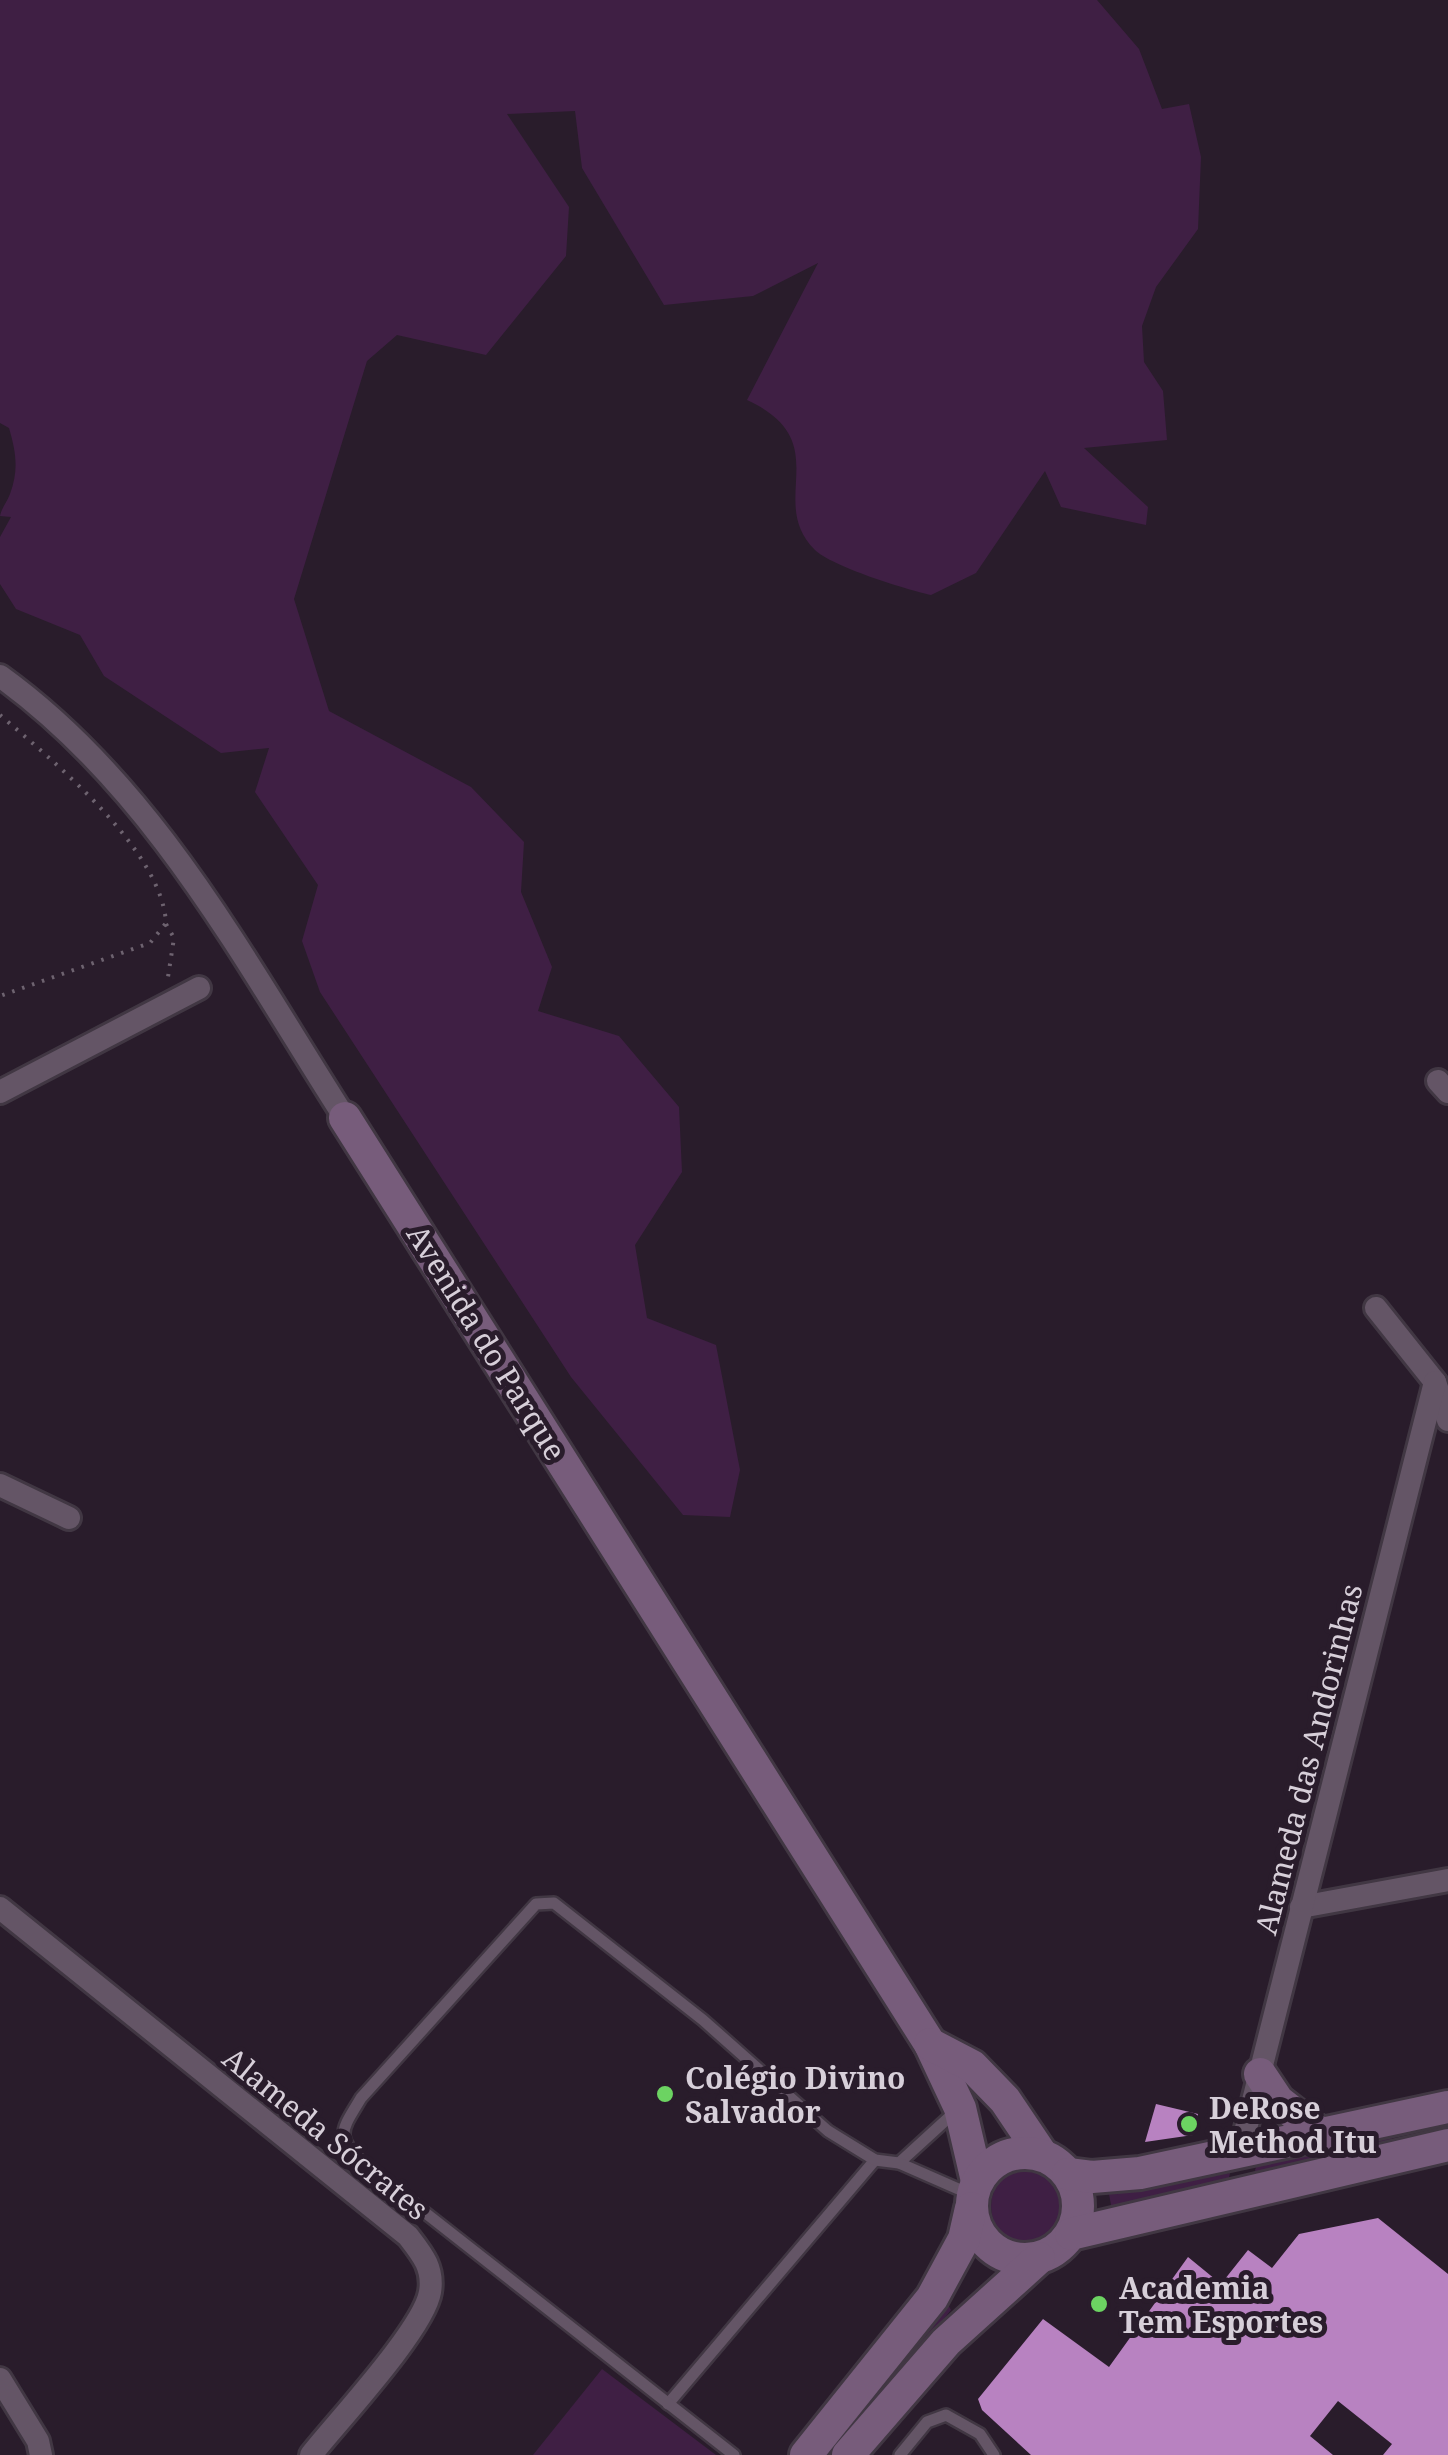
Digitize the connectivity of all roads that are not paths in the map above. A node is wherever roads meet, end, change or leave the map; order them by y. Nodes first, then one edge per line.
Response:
1 (0, 676) edge
2 (199, 988) dead end
3 (0, 1092) edge
4 (345, 1118) joint
5 (1376, 1308) dead end
6 (1435, 1382) junction
7 (1448, 1420) edge
8 (0, 1485) edge
9 (69, 1518) dead end
10 (1448, 1880) edge
11 (1301, 1907) junction
12 (0, 1908) edge
13 (930, 2044) junction
14 (1260, 2074) junction
15 (1448, 2107) edge
16 (960, 2108) junction
17 (1323, 2136) junction
18 (1448, 2144) edge
19 (1240, 2152) junction
20 (875, 2160) junction
21 (899, 2163) junction
22 (1055, 2164) junction
23 (974, 2195) junction
24 (1232, 2195) junction
25 (1071, 2234) junction
26 (1040, 2258) junction
27 (0, 2379) edge
28 (668, 2404) junction
29 (42, 2455) edge
30 (310, 2455) edge
31 (734, 2455) edge
32 (806, 2455) edge
33 (848, 2455) edge
34 (900, 2455) edge
35 (994, 2455) edge

1 - 4 street, Avenida do Parque
2 - 3 street
4 - 13 street, Avenida do Parque
5 - 6 street
6 - 7 street
6 - 11 street, Alameda das Andorinhas
8 - 9 street
10 - 11 street
11 - 14 street, Alameda das Andorinhas
12 - 30 street, Alameda Sócrates
13 - 16 street, Avenida do Parque
13 - 22 street, Avenida do Parque
14 - 17 street
14 - 19 street, Alameda das Andorinhas
15 - 17 street
16 - 21 lane
16 - 23 street, Avenida do Parque
17 - 19 street
18 - 24 street
19 - 22 street
19 - 24 street
20 - 21 lane
20 - 28 lane
20 - 28 lane
21 - 23 lane
22 - 23 street
22 - 25 street
23 - 26 street
23 - 32 street
24 - 25 street
25 - 26 street
26 - 33 street
27 - 29 street
28 - 31 lane
34 - 35 lane

